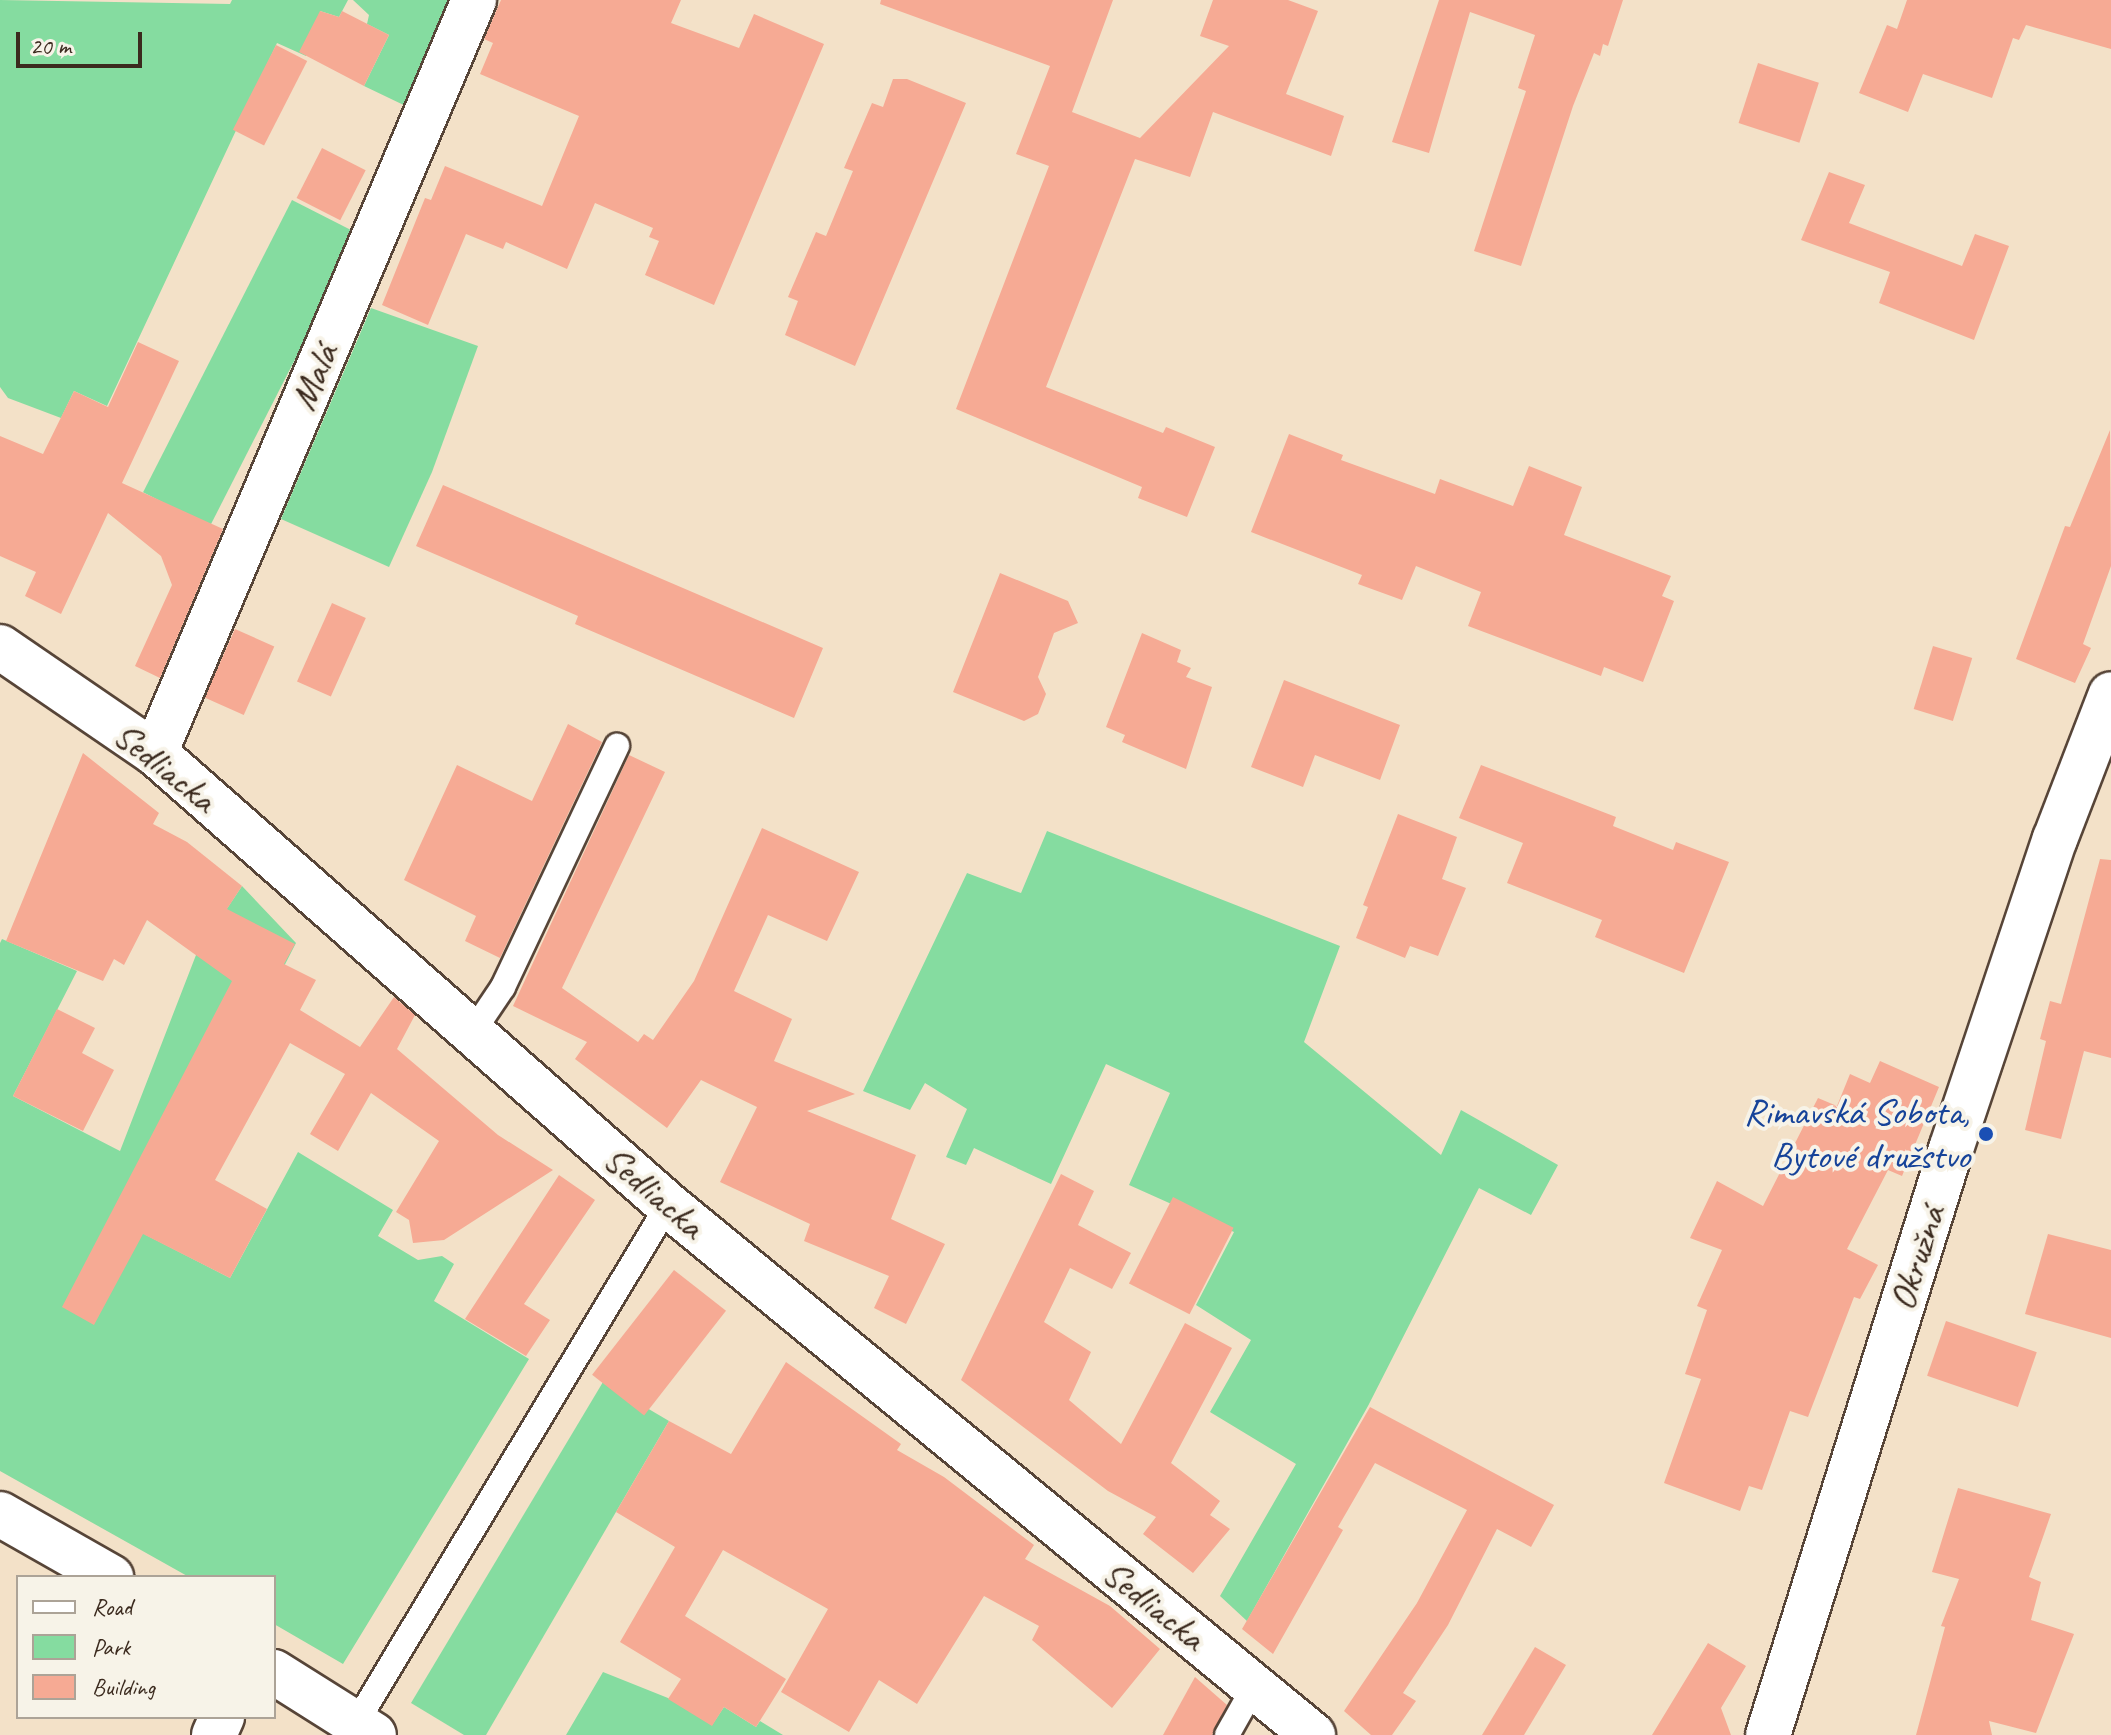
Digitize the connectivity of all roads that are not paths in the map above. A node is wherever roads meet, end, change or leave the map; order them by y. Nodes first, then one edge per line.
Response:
1 (474, 0) edge
2 (0, 647) edge
3 (2111, 694) edge
4 (617, 746) dead end
5 (155, 753) junction
6 (472, 1033) junction
7 (668, 1205) junction
8 (0, 1514) edge
9 (107, 1575) edge
10 (276, 1673) edge
11 (1254, 1687) junction
12 (365, 1729) edge
13 (1227, 1735) edge
14 (1313, 1735) edge
15 (1768, 1735) edge

1 - 5 street, Malá
2 - 5 street, Sedliacka
3 - 15 street, Okružná
4 - 6 lane
5 - 6 street, Sedliacka
6 - 7 street, Sedliacka
7 - 11 street, Sedliacka
7 - 12 lane
8 - 9 street
10 - 12 street
11 - 13 lane
11 - 14 street, Sedliacka

